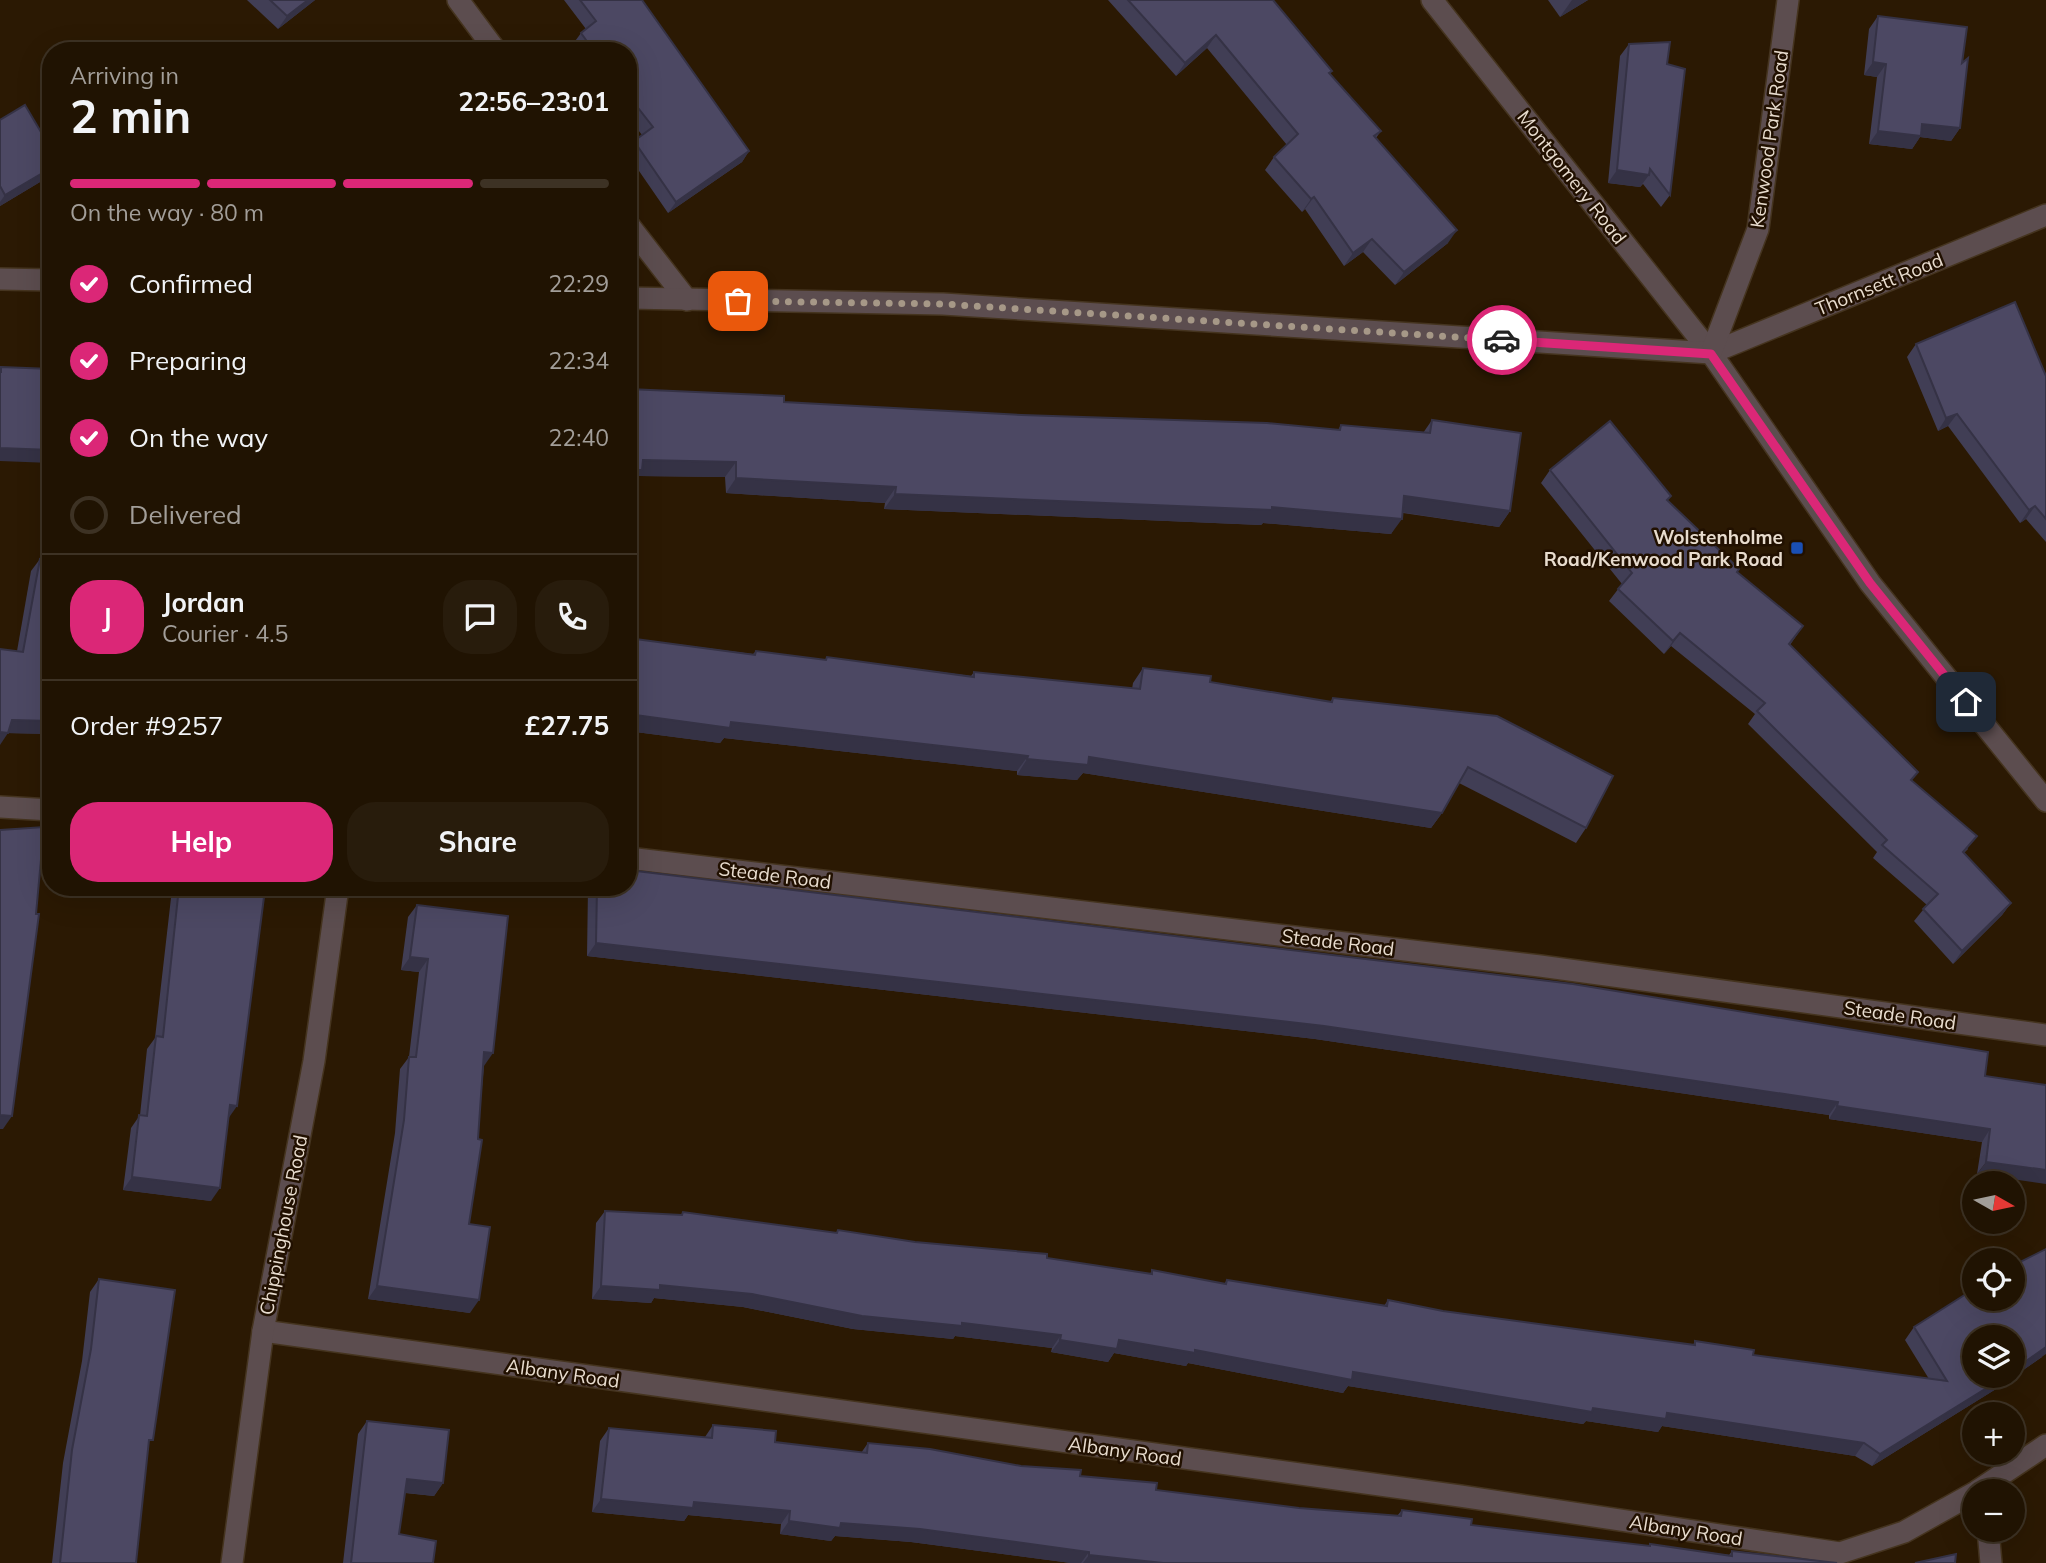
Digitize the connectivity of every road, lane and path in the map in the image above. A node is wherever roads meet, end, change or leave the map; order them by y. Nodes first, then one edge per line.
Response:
1 (457, 0) edge
2 (1432, 0) edge
3 (1788, 0) edge
4 (489, 42) edge
5 (2046, 215) edge
6 (637, 236) edge
7 (0, 279) edge
8 (42, 280) edge
9 (637, 298) edge
10 (687, 300) junction
11 (1711, 354) junction
12 (2046, 801) edge
13 (0, 807) edge
14 (42, 809) edge
15 (637, 859) edge
16 (337, 896) edge
17 (2046, 1035) edge
18 (263, 1331) junction
19 (2046, 1445) edge
20 (1997, 1479) edge
21 (1962, 1500) edge
22 (1990, 1542) edge
23 (232, 1563) edge
24 (1991, 1563) edge

1 - 4 street
2 - 11 street, Montgomery Road
3 - 11 street, Kenwood Park Road
5 - 11 street, Thornsett Road
6 - 10 street
7 - 8 street
9 - 10 street
10 - 11 street
11 - 12 street, Montgomery Road
13 - 14 street
15 - 17 street, Steade Road
16 - 18 street, Chippinghouse Road
18 - 21 street, Albany Road
18 - 23 street, Chippinghouse Road
19 - 20 street, Albany Road
22 - 24 street

